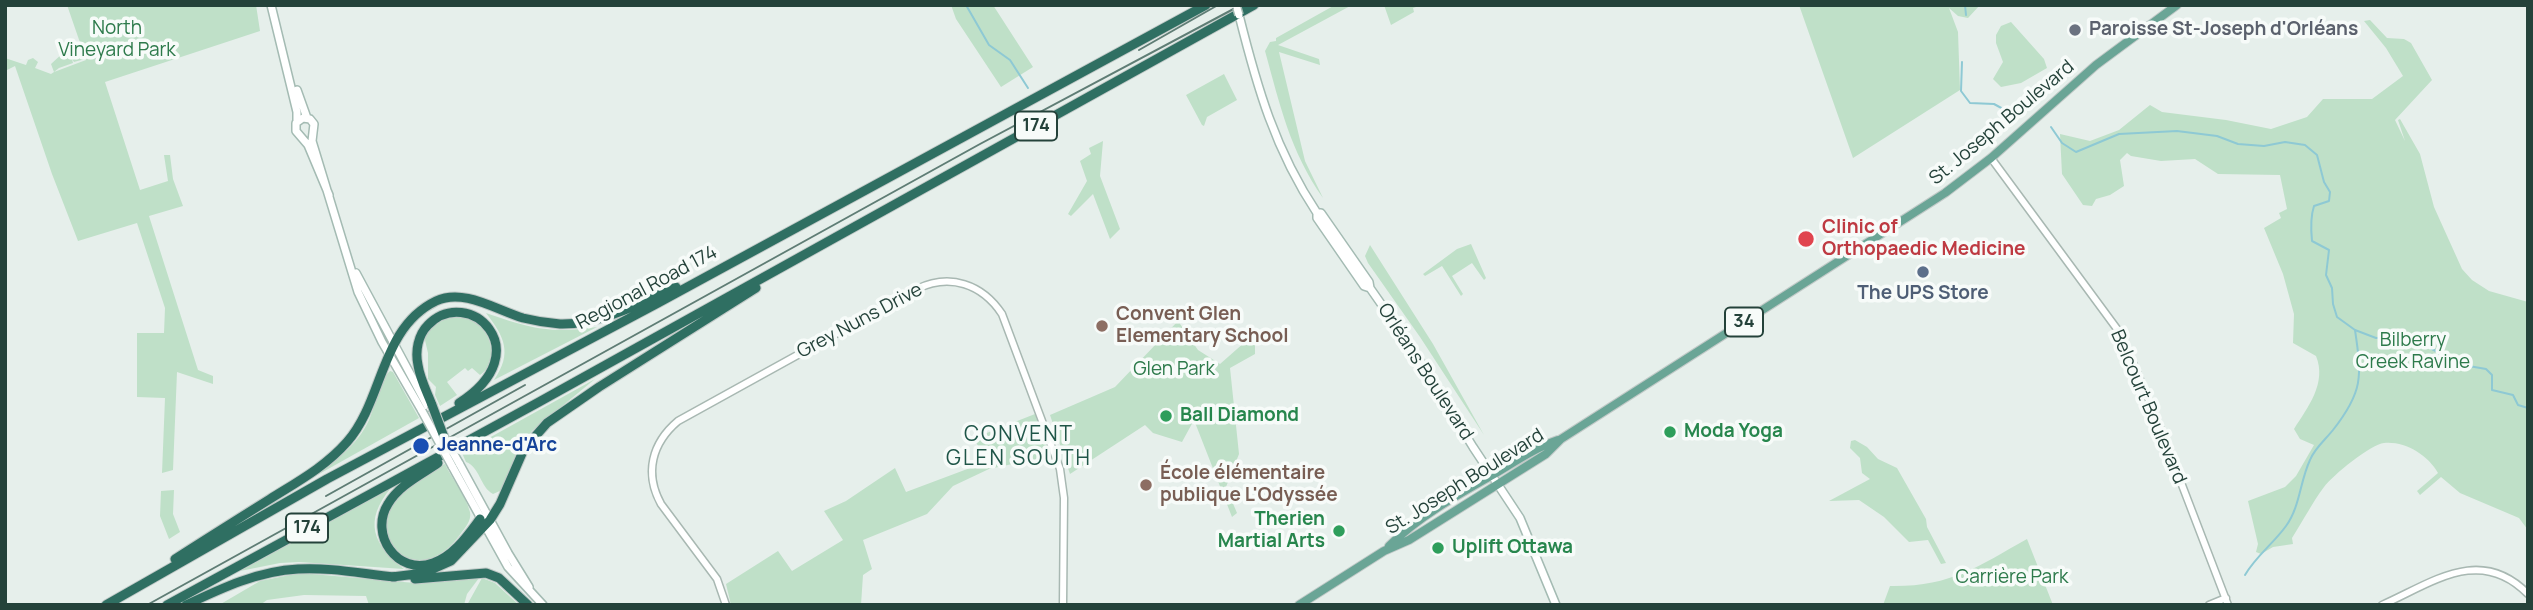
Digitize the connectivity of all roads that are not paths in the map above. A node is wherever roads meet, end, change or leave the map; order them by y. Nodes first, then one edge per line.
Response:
1 (271, 5) edge
2 (1206, 5) edge
3 (1236, 5) edge
4 (1254, 5) edge
5 (2177, 5) edge
6 (284, 57) junction
7 (307, 118) junction
8 (297, 121) junction
9 (312, 133) junction
10 (303, 136) junction
11 (1991, 158) junction
12 (329, 195) junction
13 (818, 216) junction
14 (832, 239) junction
15 (346, 254) junction
16 (394, 344) junction
17 (389, 354) junction
18 (539, 402) junction
19 (427, 408) junction
20 (441, 438) joint
21 (1561, 439) junction
22 (358, 462) junction
23 (1492, 475) junction
24 (1498, 483) junction
25 (485, 522) junction
26 (1384, 551) junction
27 (392, 577) junction
28 (2528, 594) edge
29 (2227, 602) edge
30 (101, 605) edge
31 (106, 605) edge
32 (167, 605) edge
33 (186, 605) edge
34 (528, 605) edge
35 (542, 605) edge
36 (726, 605) edge
37 (1063, 605) edge
38 (1299, 605) edge
39 (1556, 605) edge
40 (2209, 605) edge
41 (2382, 605) edge

1 - 6 main road
2 - 13 highway, Regional Road 174 / 174
3 - 23 main road, Orléans Boulevard, bridge
4 - 14 highway, 174
5 - 11 main road, St. Joseph Boulevard / 34
6 - 7 main road
6 - 8 main road
7 - 8 main road
7 - 9 main road
8 - 10 main road
9 - 10 main road
9 - 12 main road
10 - 12 main road
11 - 21 main road, St. Joseph Boulevard / 34
11 - 29 street, Belcourt Boulevard
12 - 15 main road
13 - 16 highway
13 - 22 highway, Regional Road 174 / 174
14 - 18 highway, 174
14 - 25 highway
15 - 16 main road
15 - 17 main road
16 - 17 highway
16 - 19 main road
17 - 19 main road
17 - 30 highway
18 - 25 highway
18 - 32 highway, 174
19 - 20 highway, bridge
19 - 22 highway
20 - 25 main road, bridge
21 - 23 main road, St. Joseph Boulevard / 34
21 - 24 main road, St. Joseph Boulevard / 34
22 - 31 highway, Regional Road 174 / 174
23 - 24 main road, Orléans Boulevard
23 - 26 main road, St. Joseph Boulevard / 34
24 - 26 main road, St. Joseph Boulevard / 34
24 - 39 main road, Orléans Boulevard
25 - 27 highway
25 - 35 main road
26 - 38 main road, St. Joseph Boulevard / 34
27 - 33 highway
27 - 34 highway
28 - 41 street
29 - 40 street
36 - 37 street, Grey Nuns Drive

